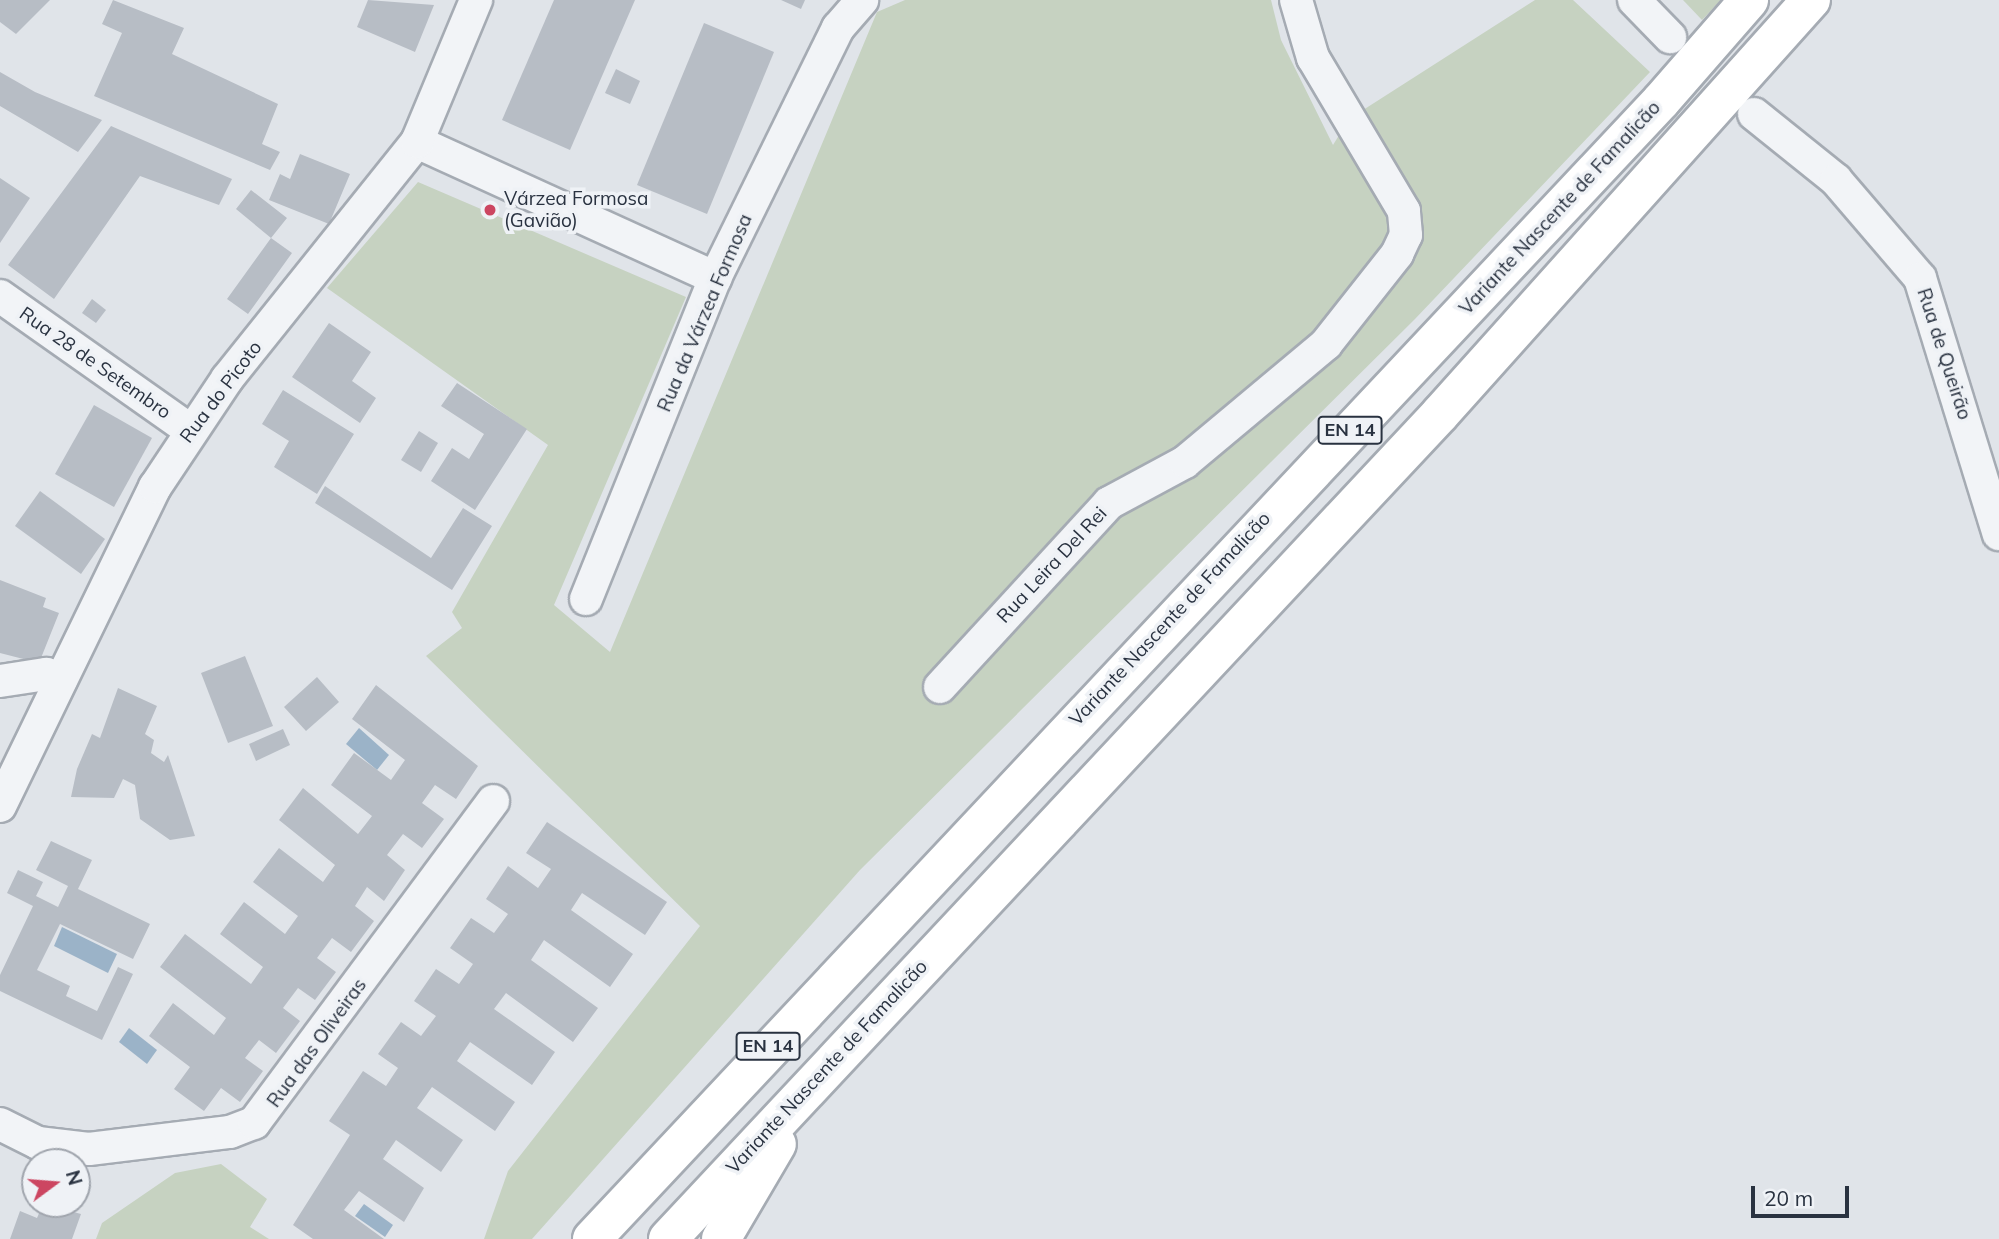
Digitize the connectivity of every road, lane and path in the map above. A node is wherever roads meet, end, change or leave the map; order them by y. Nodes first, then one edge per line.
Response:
1 (476, 0) edge
2 (862, 0) edge
3 (1296, 0) edge
4 (1634, 0) edge
5 (1749, 0) edge
6 (1811, 0) edge
7 (1670, 37) dead end
8 (1754, 114) dead end
9 (417, 142) junction
10 (715, 278) junction
11 (0, 296) edge
12 (190, 430) junction
13 (1999, 534) edge
14 (586, 599) dead end
15 (61, 679) junction
16 (0, 681) edge
17 (940, 687) dead end
18 (493, 801) dead end
19 (0, 806) edge
20 (818, 1076) junction
21 (0, 1124) edge
22 (592, 1239) edge
23 (668, 1239) edge
24 (721, 1239) edge

1 - 9 street, Rua do Picoto
2 - 10 street, Rua da Várzea Formosa
3 - 17 street, Rua Leira Del Rei
4 - 7 street
5 - 22 highway, Variante Nascente de Famalicão / EN 14
6 - 20 highway, Variante Nascente de Famalicão / EN 14
8 - 13 street, Rua de Queirão
9 - 10 street
9 - 12 street, Rua do Picoto
10 - 14 street, Rua da Várzea Formosa
11 - 12 street, Rua 28 de Setembro
12 - 15 street, Rua do Picoto
15 - 16 street
15 - 19 street, Rua do Picoto
18 - 21 street, Rua das Oliveiras
20 - 23 highway, Variante Nascente de Famalicão / EN 14
20 - 24 highway

